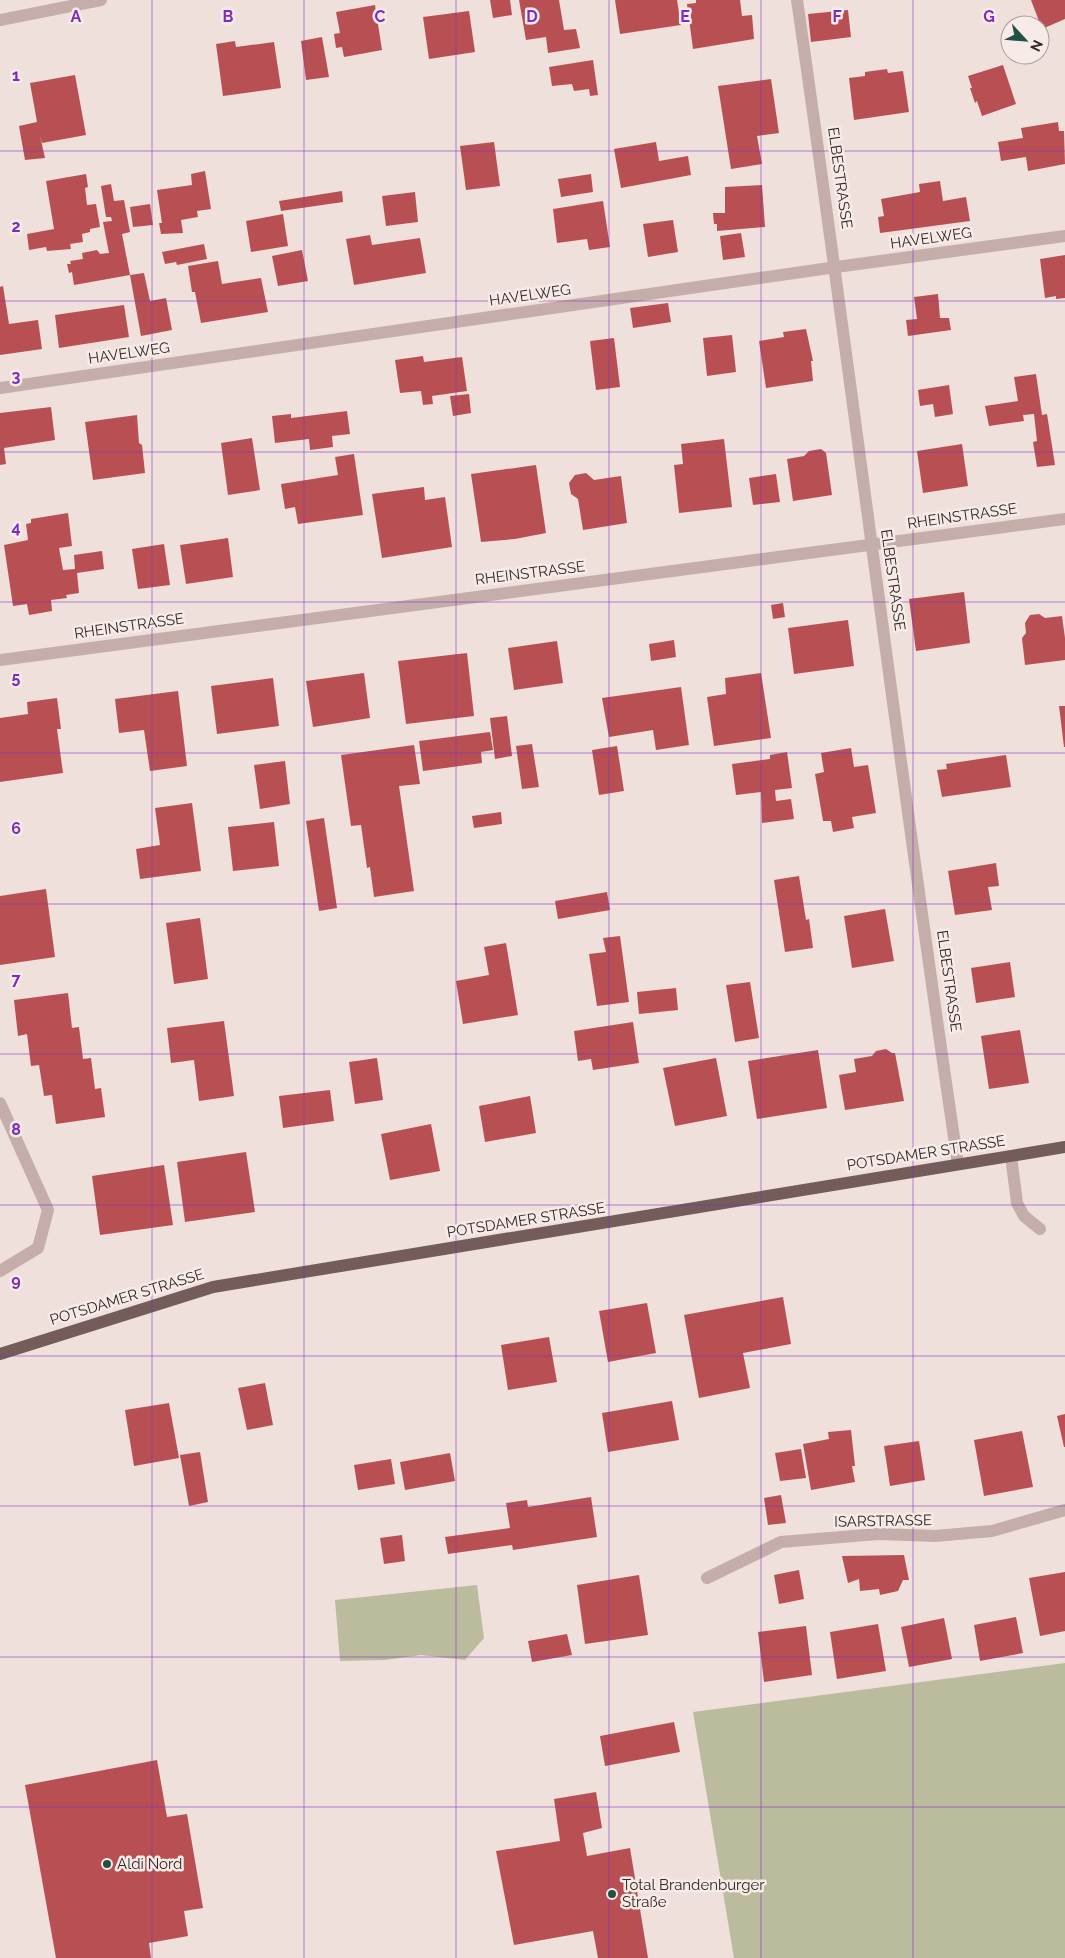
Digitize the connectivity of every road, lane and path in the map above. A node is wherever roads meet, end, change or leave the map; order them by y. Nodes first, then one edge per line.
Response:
1 (101, 0) edge
2 (797, 0) edge
3 (0, 20) edge
4 (1065, 236) edge
5 (836, 267) junction
6 (0, 388) edge
7 (1065, 518) edge
8 (871, 544) junction
9 (0, 660) edge
10 (0, 1103) edge
11 (1065, 1147) edge
12 (1011, 1156) junction
13 (958, 1164) junction
14 (1040, 1229) dead end
15 (0, 1271) edge
16 (0, 1354) edge
17 (1065, 1510) edge
18 (707, 1578) dead end

1 - 3 street
2 - 5 street, ELBESTRASSE
4 - 5 street, HAVELWEG
5 - 6 street, HAVELWEG
5 - 8 street, ELBESTRASSE
7 - 8 street, RHEINSTRASSE
8 - 9 street, RHEINSTRASSE
8 - 13 street, ELBESTRASSE
10 - 15 street
11 - 12 main road, POTSDAMER STRASSE
12 - 13 main road, POTSDAMER STRASSE
12 - 14 street
13 - 16 main road, POTSDAMER STRASSE
17 - 18 street, ISARSTRASSE

